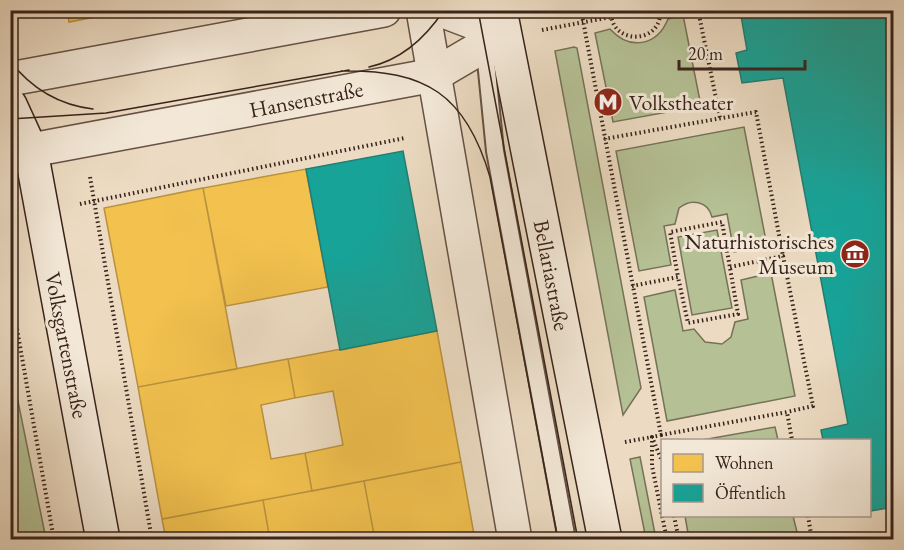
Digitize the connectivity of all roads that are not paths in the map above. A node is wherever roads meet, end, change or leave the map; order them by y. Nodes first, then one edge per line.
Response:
1 (384, 10) edge
2 (423, 10) edge
3 (441, 10) edge
4 (490, 25) edge
5 (434, 75) junction
6 (10, 79) edge
7 (10, 105) edge
8 (21, 152) edge
9 (103, 540) edge
10 (515, 540) edge
11 (567, 540) edge
12 (605, 540) edge

1 - 6 street
2 - 5 street
3 - 4 street
4 - 5 street, Hansenstraße
4 - 11 lane, Bellariastraße
4 - 12 street, Bellariastraße
5 - 8 street, Hansenstraße
5 - 10 street
7 - 8 street, Volksgartenstraße
8 - 9 street, Volksgartenstraße

